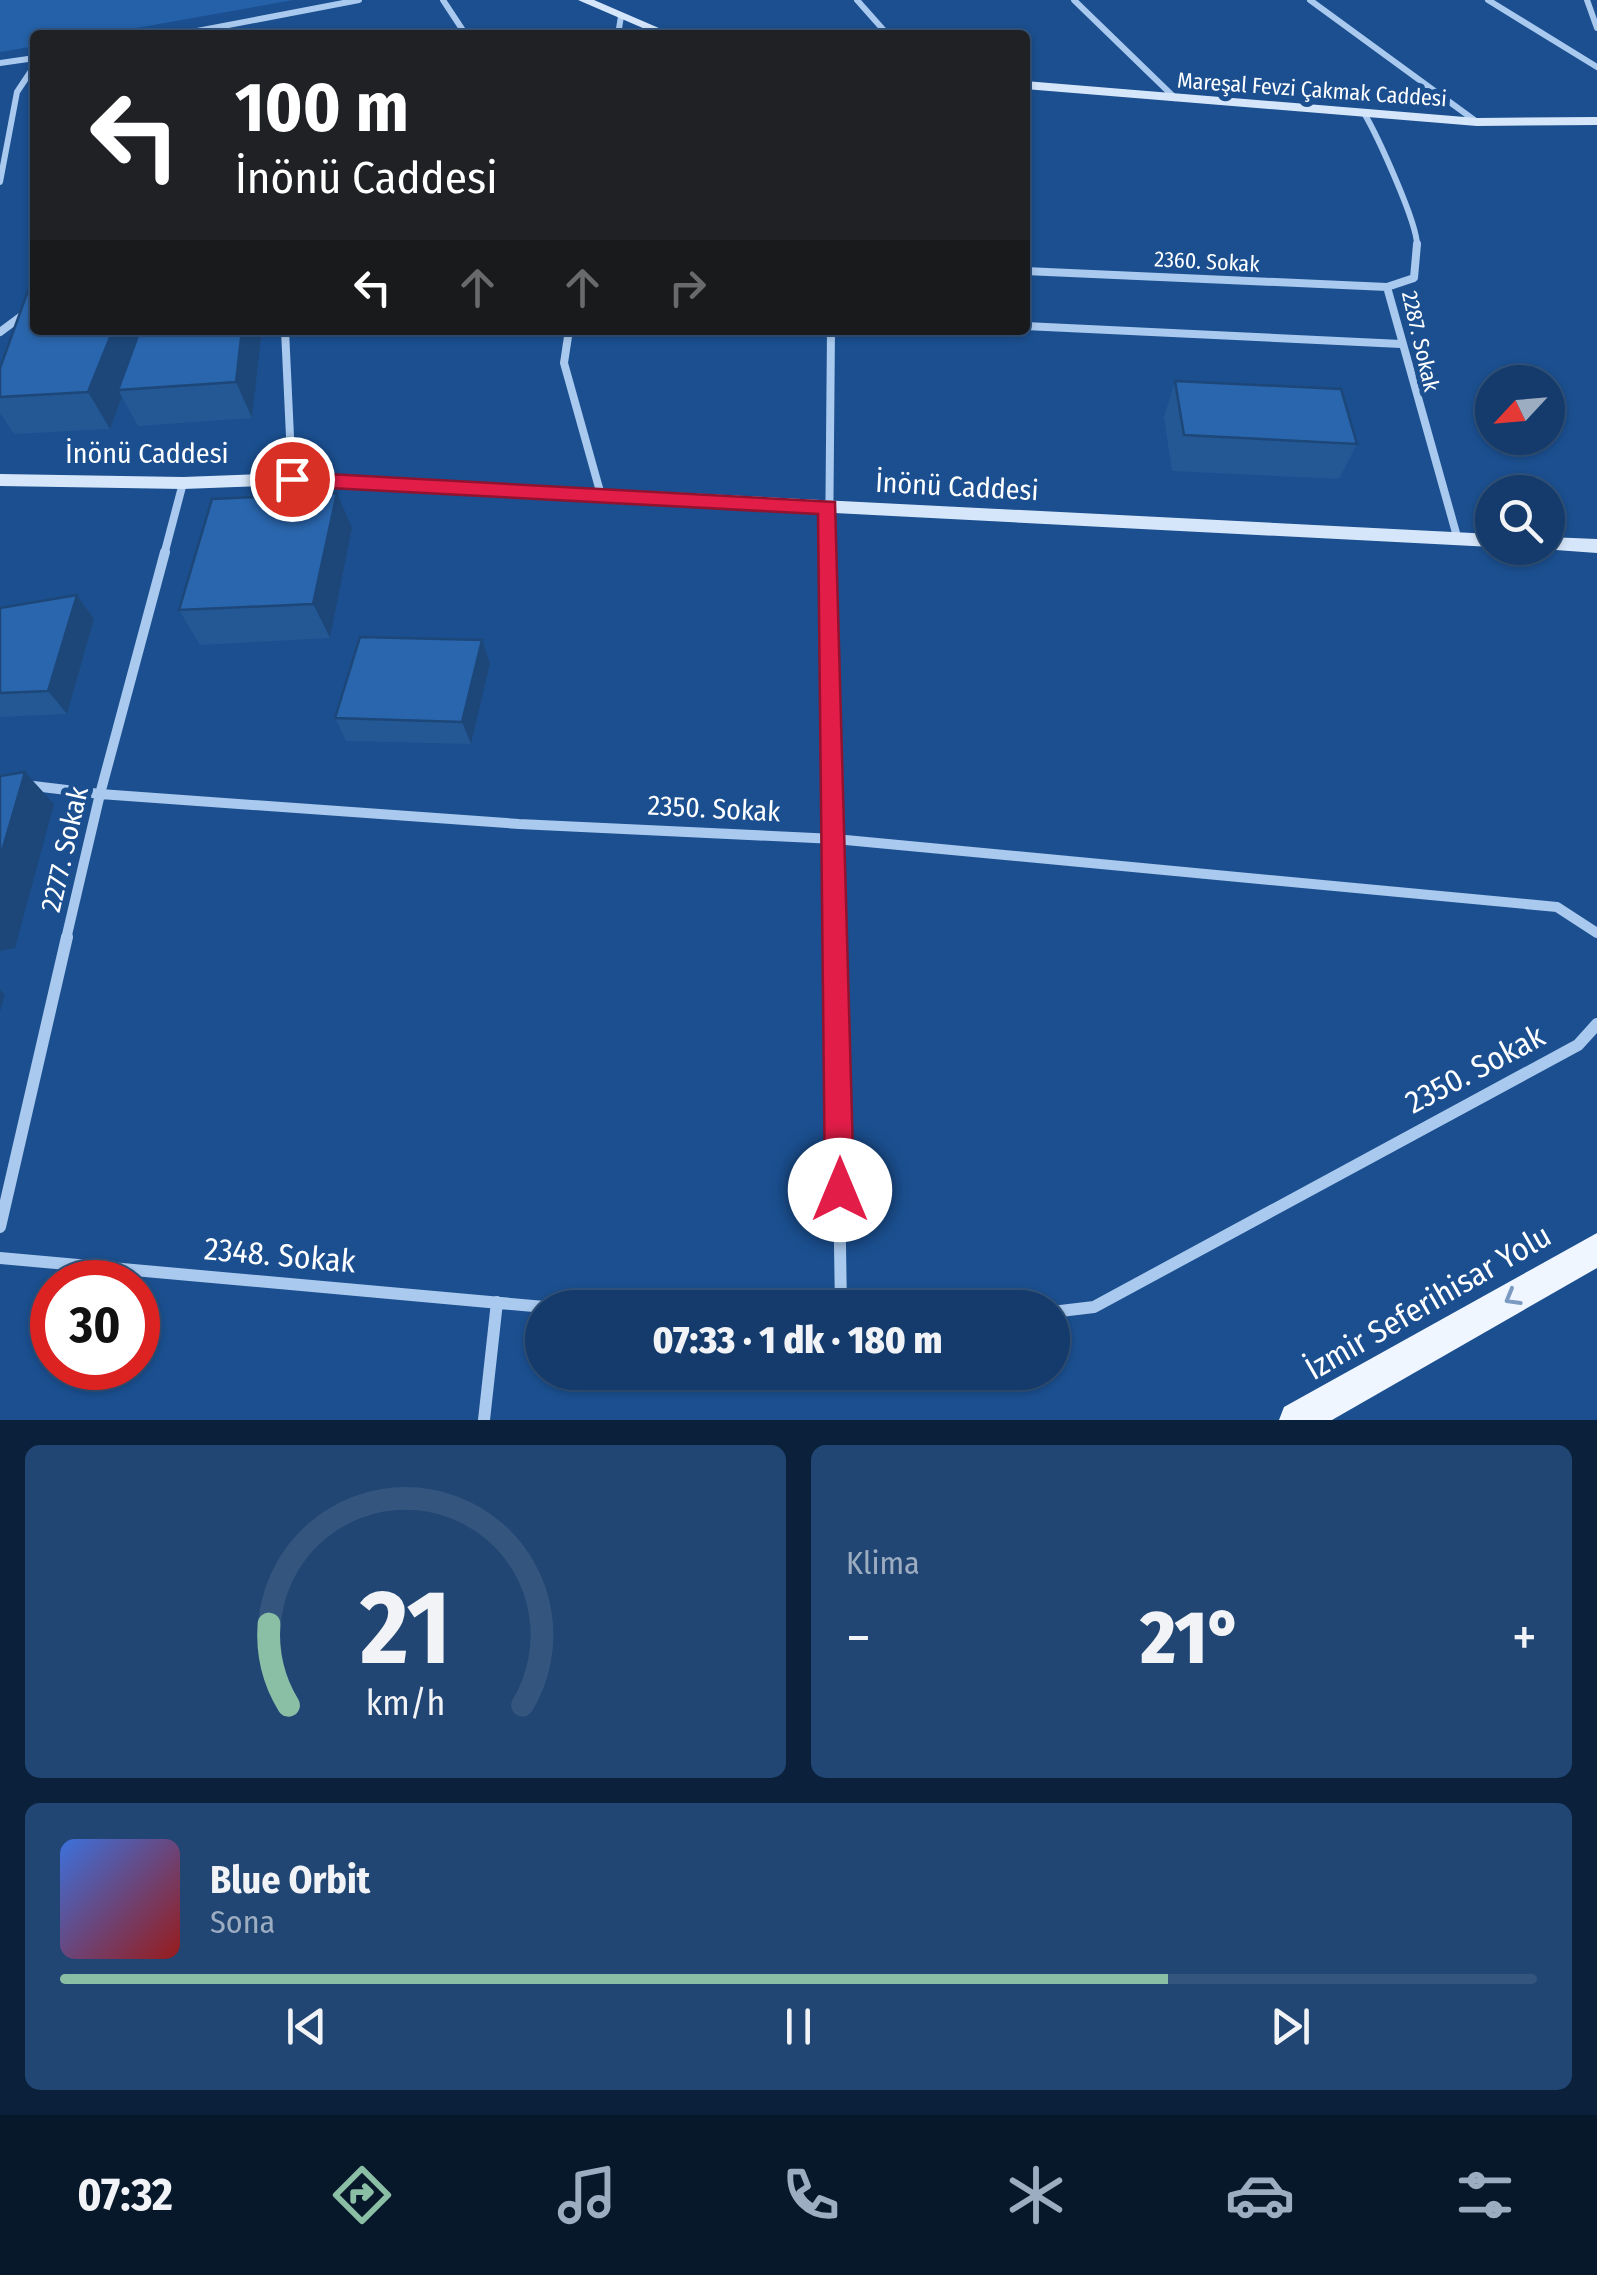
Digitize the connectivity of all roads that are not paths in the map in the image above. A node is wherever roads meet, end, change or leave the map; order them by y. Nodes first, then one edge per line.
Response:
1 (359, 0) edge
2 (443, 0) edge
3 (584, 0) edge
4 (857, 0) edge
5 (1074, 0) edge
6 (1310, 0) edge
7 (1488, 0) edge
8 (1587, 0) edge
9 (621, 16) junction
10 (1597, 28) edge
11 (202, 30) edge
12 (463, 30) edge
13 (619, 30) edge
14 (656, 30) edge
15 (884, 30) edge
16 (30, 62) edge
17 (0, 63) edge
18 (1597, 67) edge
19 (30, 71) edge
20 (1030, 85) edge
21 (1175, 98) junction
22 (1364, 113) junction
23 (1477, 122) junction
24 (1597, 122) edge
25 (0, 182) edge
26 (1030, 272) edge
27 (1387, 287) junction
28 (30, 310) edge
29 (1030, 326) edge
30 (0, 332) edge
31 (286, 335) edge
32 (567, 335) edge
33 (831, 335) edge
34 (1402, 344) junction
35 (292, 479) junction
36 (0, 480) edge
37 (183, 484) junction
38 (601, 495) junction
39 (828, 507) junction
40 (1458, 540) junction
41 (1475, 540) edge
42 (1565, 545) edge
43 (1597, 546) edge
44 (0, 782) edge
45 (100, 794) junction
46 (835, 838) junction
47 (1597, 933) edge
48 (1597, 1024) edge
49 (0, 1227) edge
50 (1597, 1250) edge
51 (0, 1258) edge
52 (841, 1290) edge
53 (497, 1302) junction
54 (525, 1305) edge
55 (1070, 1310) edge
56 (484, 1420) edge
57 (1297, 1420) edge

1 - 11 street
2 - 12 street
3 - 9 street
4 - 15 street
5 - 21 street
6 - 23 street
7 - 18 street
8 - 10 street
9 - 13 street
9 - 14 street
16 - 17 street
19 - 25 street
20 - 21 street, Mareşal Fevzi Çakmak Caddesi
21 - 22 street, Mareşal Fevzi Çakmak Caddesi
22 - 23 street, Mareşal Fevzi Çakmak Caddesi
22 - 27 street, 2287. Sokak
23 - 24 street, Mareşal Fevzi Çakmak Caddesi
26 - 27 street, 2360. Sokak
27 - 34 street, 2287. Sokak
28 - 30 street
29 - 34 street
31 - 35 street
32 - 38 street
33 - 39 street
34 - 40 street, 2287. Sokak
35 - 37 street, İnönü Caddesi
35 - 38 street, İnönü Caddesi
36 - 37 street, İnönü Caddesi
37 - 45 street, 2277. Sokak
38 - 39 street, İnönü Caddesi
39 - 40 street, İnönü Caddesi
39 - 46 street
40 - 41 street, İnönü Caddesi
42 - 43 street
44 - 45 street, 2350. Sokak
45 - 46 street, 2350. Sokak
45 - 49 street, 2277. Sokak
46 - 47 street, 2350. Sokak
46 - 52 street
48 - 55 street, 2350. Sokak
50 -> 57 main road, İzmir Seferihisar Yolu
51 - 53 street, 2348. Sokak
53 - 54 street, 2348. Sokak
53 - 56 street

